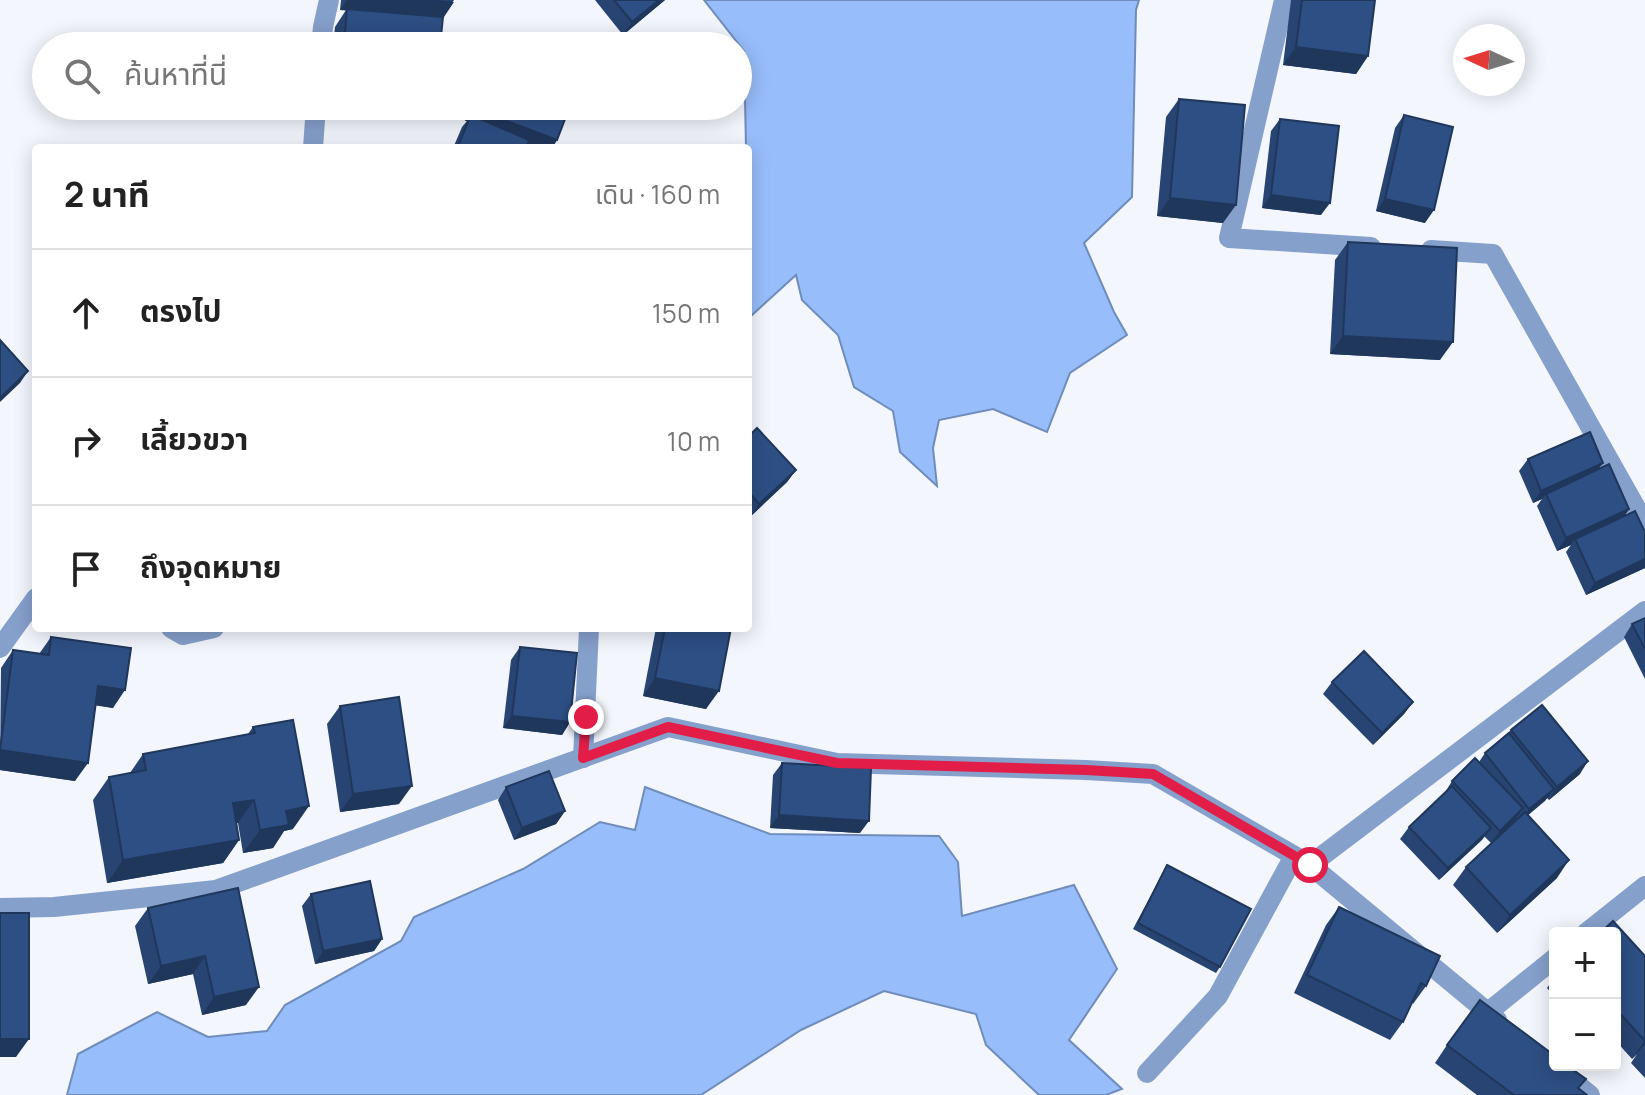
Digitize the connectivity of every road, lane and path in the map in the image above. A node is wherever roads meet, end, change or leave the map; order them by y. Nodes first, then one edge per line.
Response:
1 (329, 0) edge
2 (1284, 0) edge
3 (323, 32) edge
4 (315, 120) edge
5 (313, 144) edge
6 (1384, 247) edge
7 (1415, 249) edge
8 (1645, 524) edge
9 (32, 604) edge
10 (1645, 611) edge
11 (589, 632) edge
12 (0, 648) edge
13 (583, 758) junction
14 (1302, 860) junction
15 (1645, 886) edge
16 (0, 908) edge
17 (1594, 927) edge
18 (1549, 963) edge
19 (1487, 1013) junction
20 (1510, 1031) edge
21 (1544, 1058) edge
22 (1147, 1073) dead end
23 (1590, 1095) edge

1 - 3 street
2 - 6 street
4 - 5 street
7 - 8 street
9 - 12 street
10 - 14 street
11 - 13 street
13 - 14 street
13 - 16 street
14 - 19 street
14 - 22 street
15 - 17 street
18 - 19 street
19 - 20 street
21 - 23 street

